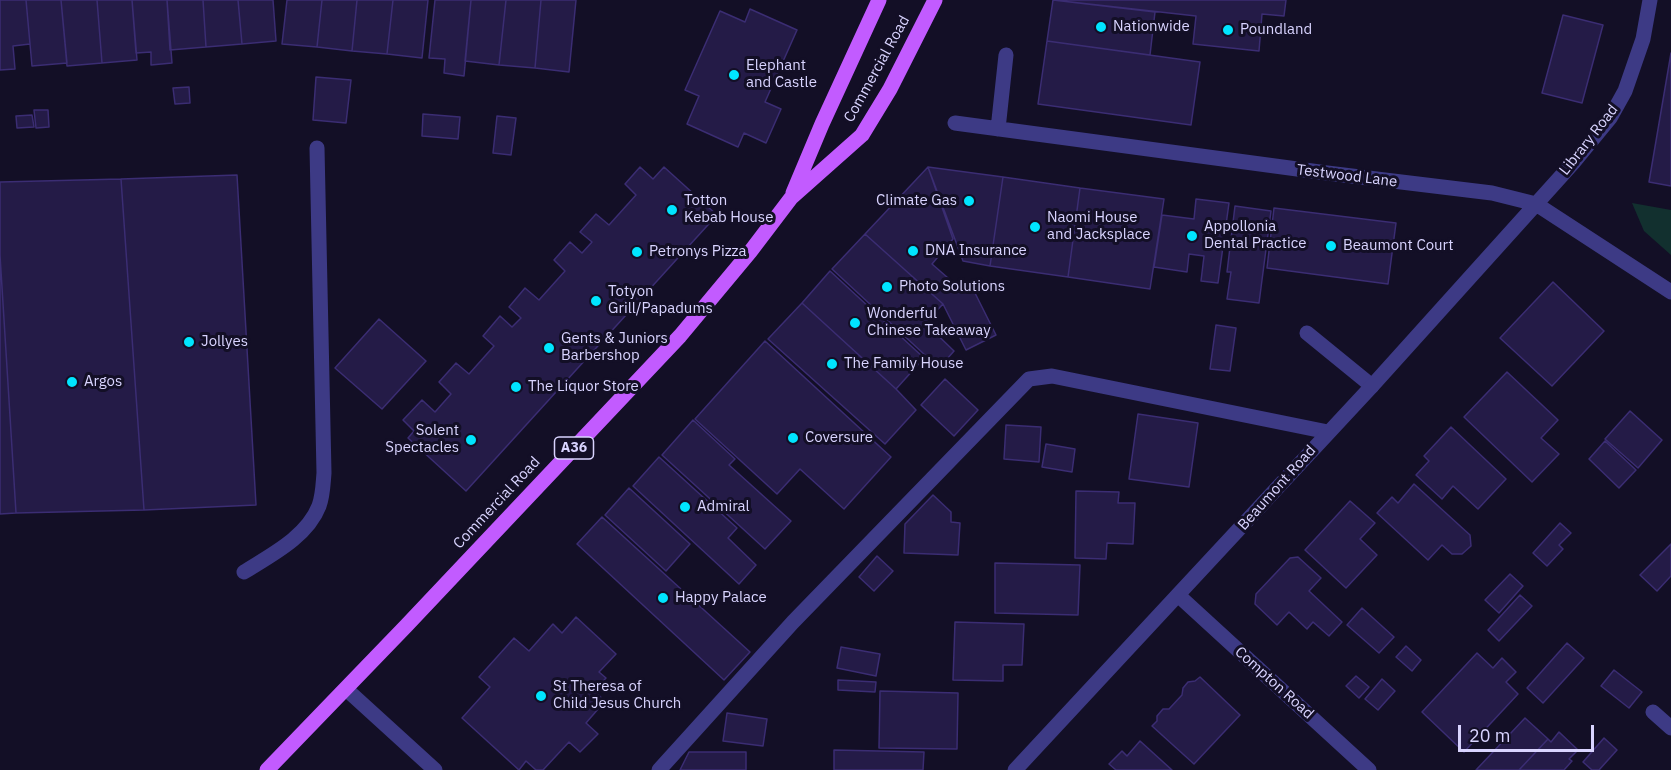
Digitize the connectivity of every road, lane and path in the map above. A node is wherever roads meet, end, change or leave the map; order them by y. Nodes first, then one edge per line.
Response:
1 (879, 0) edge
2 (935, 0) edge
3 (1650, 0) edge
4 (1006, 55) dead end
5 (955, 123) dead end
6 (998, 129) junction
7 (317, 148) dead end
8 (791, 198) junction
9 (1536, 204) junction
10 (1671, 292) edge
11 (1307, 333) dead end
12 (1372, 386) junction
13 (1328, 432) junction
14 (244, 572) dead end
15 (1179, 596) junction
16 (346, 689) junction
17 (1653, 712) dead end
18 (1671, 728) edge
19 (267, 770) edge
20 (435, 770) edge
21 (659, 770) edge
22 (1015, 770) edge
23 (1369, 770) edge

1 - 8 main road, Commercial Road / A36
2 - 8 main road, Commercial Road / A36
3 - 9 street, Library Road
4 - 6 street
5 - 6 street, Testwood Lane
6 - 9 street, Testwood Lane
7 - 14 street
8 - 16 main road, Commercial Road / A36
9 - 10 street, Testwood Lane
9 - 12 street, Beaumont Road
11 - 12 street
12 - 13 street, Beaumont Road
13 - 15 street, Beaumont Road
13 - 21 street
15 - 22 street, Beaumont Road
15 - 23 street, Compton Road
16 - 19 main road, Commercial Road / A36
16 - 20 street
17 - 18 street

